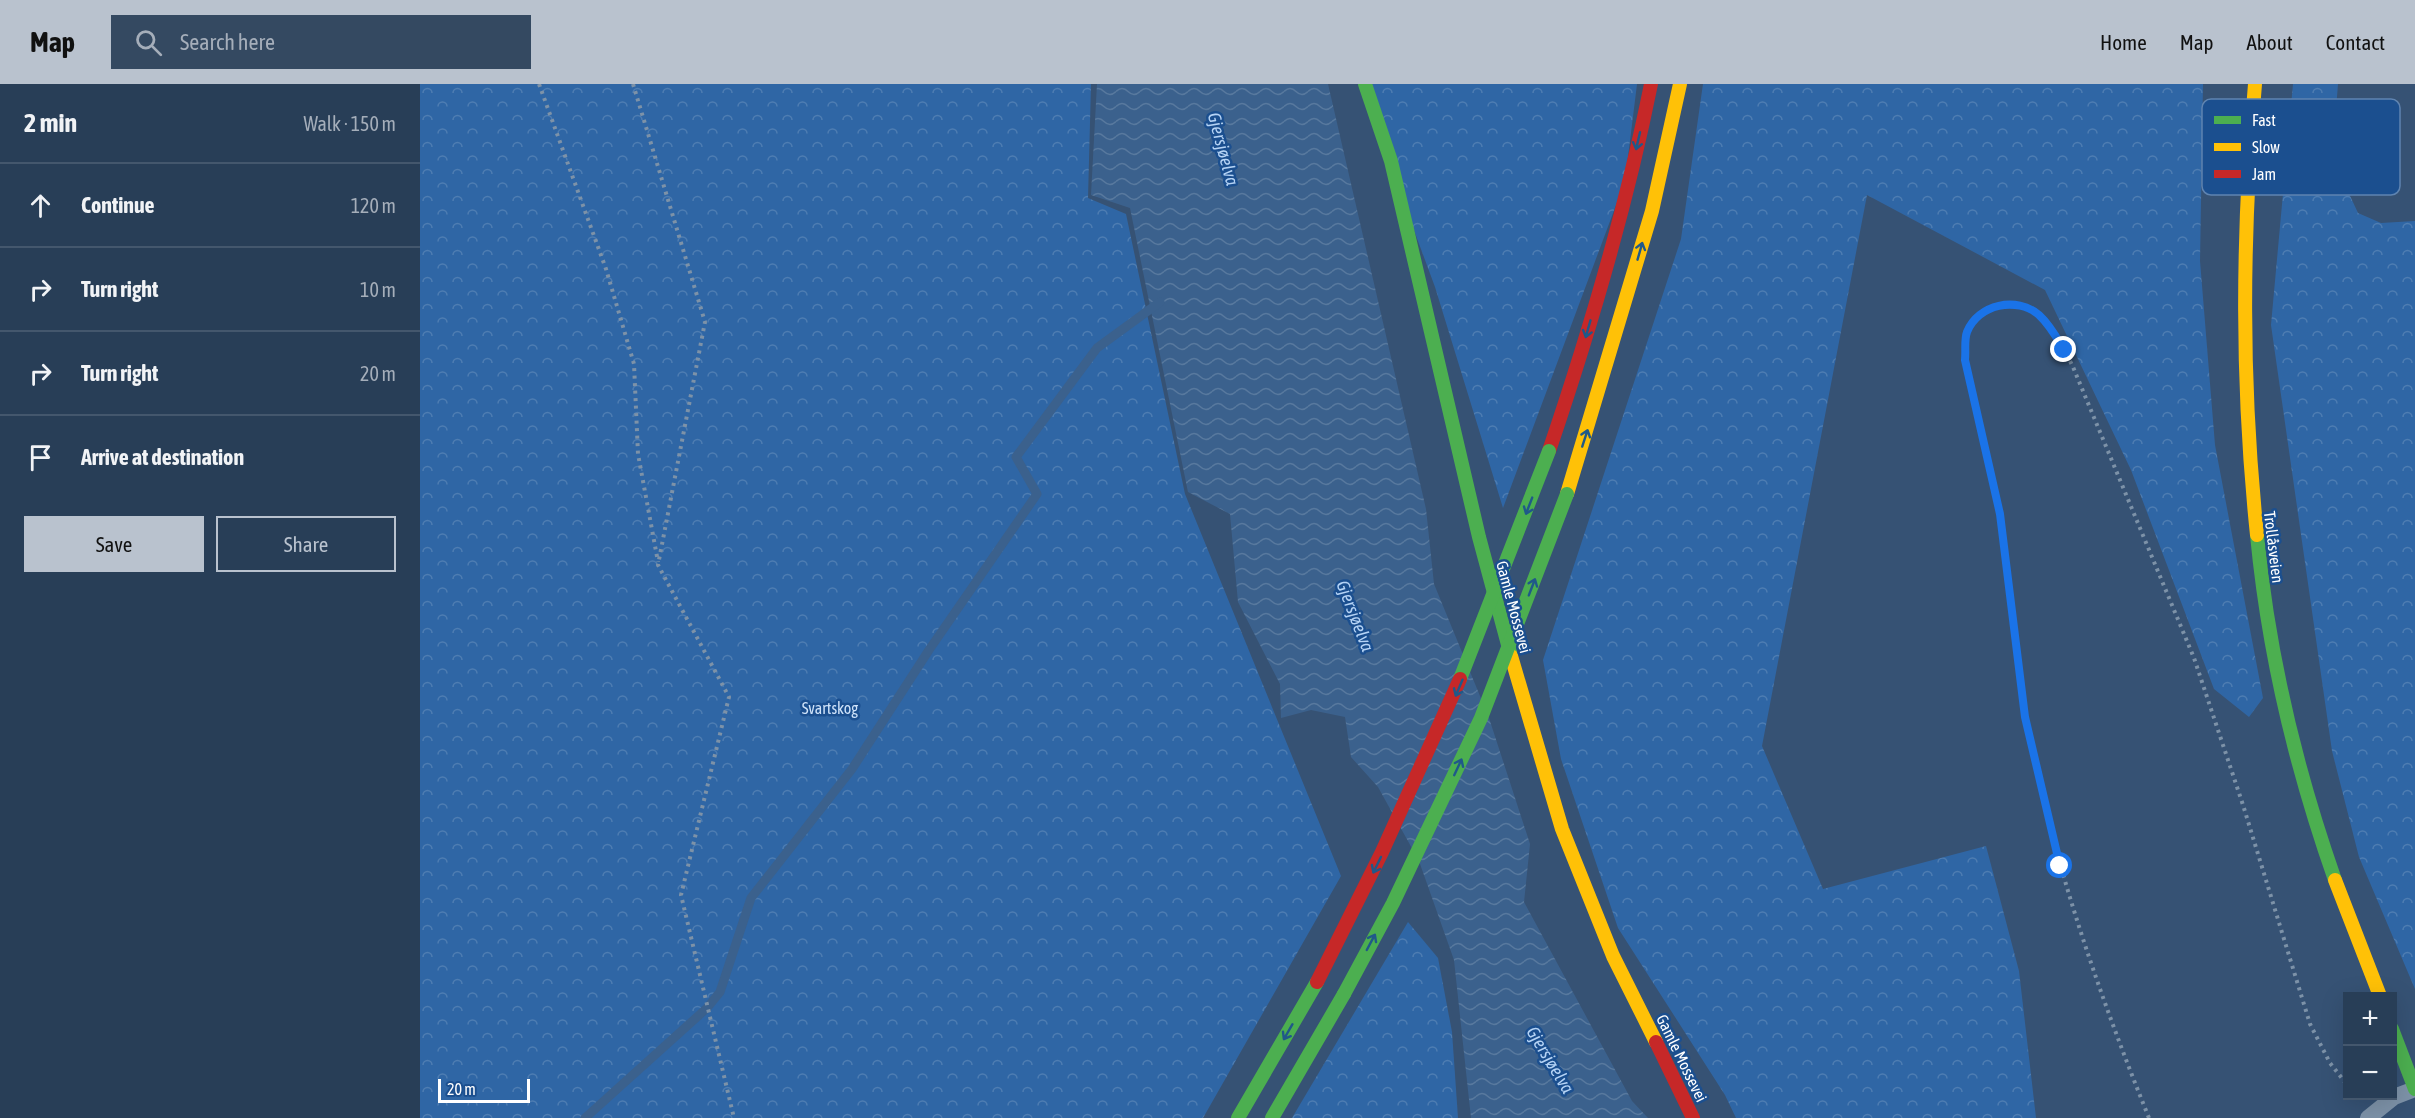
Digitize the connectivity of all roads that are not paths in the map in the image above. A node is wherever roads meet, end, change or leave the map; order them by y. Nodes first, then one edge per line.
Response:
1 (1365, 84) edge
2 (1651, 84) edge
3 (1680, 84) edge
4 (2255, 84) edge
5 (2253, 99) edge
6 (2246, 195) edge
7 (2378, 992) edge
8 (2397, 1042) edge
9 (2415, 1089) edge
10 (1238, 1118) edge
11 (1272, 1118) edge
12 (1693, 1118) edge
13 (2368, 1118) edge

1 - 12 main road, Gamle Mossevei
2 -> 10 main road, bridge
11 -> 3 main road, bridge
4 - 5 main road, Trollåsveien
6 - 7 main road, Trollåsveien
8 - 9 main road
9 - 13 lane

